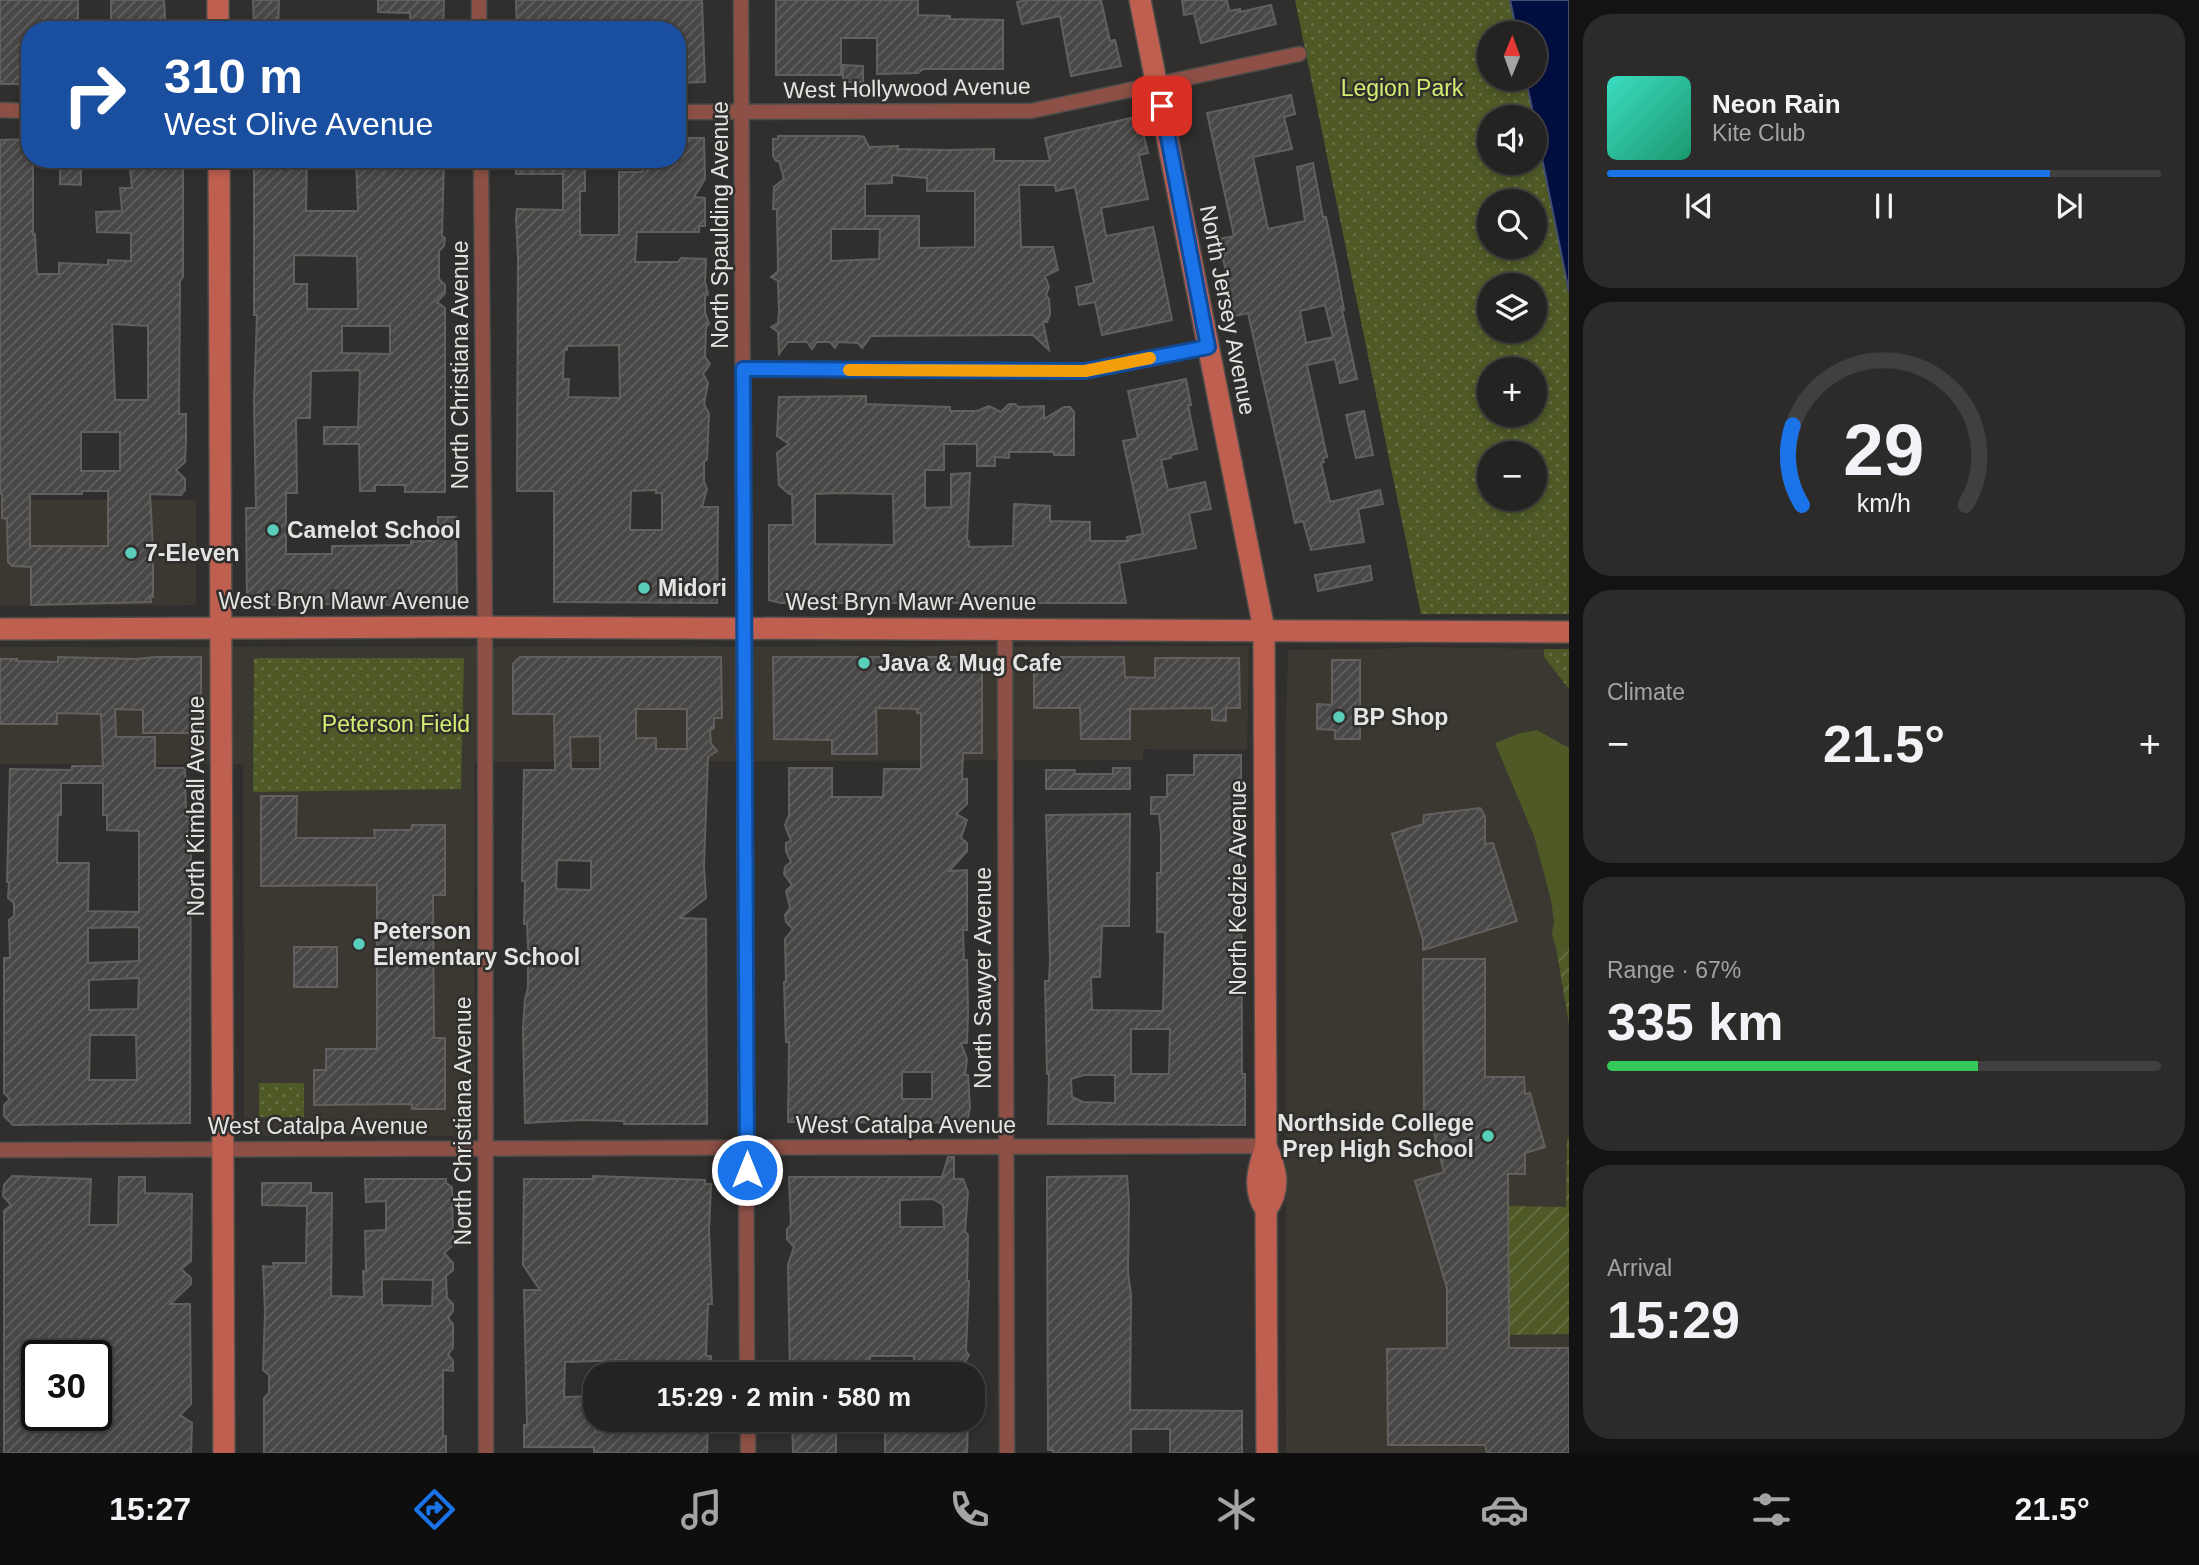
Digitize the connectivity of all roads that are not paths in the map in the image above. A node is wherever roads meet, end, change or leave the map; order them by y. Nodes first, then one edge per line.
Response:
1 (218, 0) edge
2 (479, 0) edge
3 (741, 0) edge
4 (1140, 0) edge
5 (218, 21) edge
6 (479, 21) edge
7 (1298, 54) dead end
8 (1158, 85) junction
9 (0, 110) edge
10 (21, 111) edge
11 (686, 112) edge
12 (742, 112) junction
13 (219, 168) edge
14 (481, 168) edge
15 (1208, 347) junction
16 (743, 369) junction
17 (222, 627) junction
18 (485, 627) junction
19 (745, 628) junction
20 (0, 629) edge
21 (1004, 629) junction
22 (1264, 629) junction
23 (1569, 632) edge
24 (1266, 1146) junction
25 (1006, 1147) junction
26 (747, 1148) junction
27 (223, 1149) junction
28 (485, 1149) junction
29 (0, 1150) edge
30 (747, 1362) edge
31 (748, 1432) edge
32 (224, 1453) edge
33 (486, 1453) edge
34 (748, 1453) edge
35 (1007, 1453) edge
36 (1266, 1453) edge

1 - 5 street
2 - 6 street
3 - 12 street, North Spaulding Avenue
4 - 8 street, North Jersey Avenue
7 - 8 street, West Hollywood Avenue
8 - 12 street, West Hollywood Avenue
8 - 15 street, North Jersey Avenue
9 - 10 street
11 - 12 street, West Hollywood Avenue
12 - 16 street, North Spaulding Avenue
13 - 17 street, North Kimball Avenue
14 - 18 street, North Christiana Avenue
15 - 16 street
15 - 22 street, North Jersey Avenue
16 - 19 street, North Spaulding Avenue
17 - 18 street, West Bryn Mawr Avenue
17 - 20 street, West Bryn Mawr Avenue
17 - 27 street, North Kimball Avenue
18 - 19 street, West Bryn Mawr Avenue
18 - 28 street, North Christiana Avenue
19 - 21 street, West Bryn Mawr Avenue
19 - 26 street, North Spaulding Avenue
21 - 22 street, West Bryn Mawr Avenue
21 - 25 street, North Sawyer Avenue
22 - 23 street, West Bryn Mawr Avenue
22 - 24 street, North Kedzie Avenue
24 - 25 street, West Catalpa Avenue
24 - 36 street, North Kedzie Avenue
25 - 26 street, West Catalpa Avenue
25 - 35 street, North Sawyer Avenue
26 - 28 street, West Catalpa Avenue
26 - 30 street, North Spaulding Avenue
27 - 28 street, West Catalpa Avenue
27 - 29 street, West Catalpa Avenue
27 - 32 street, North Kimball Avenue
28 - 33 street, North Christiana Avenue
31 - 34 street

